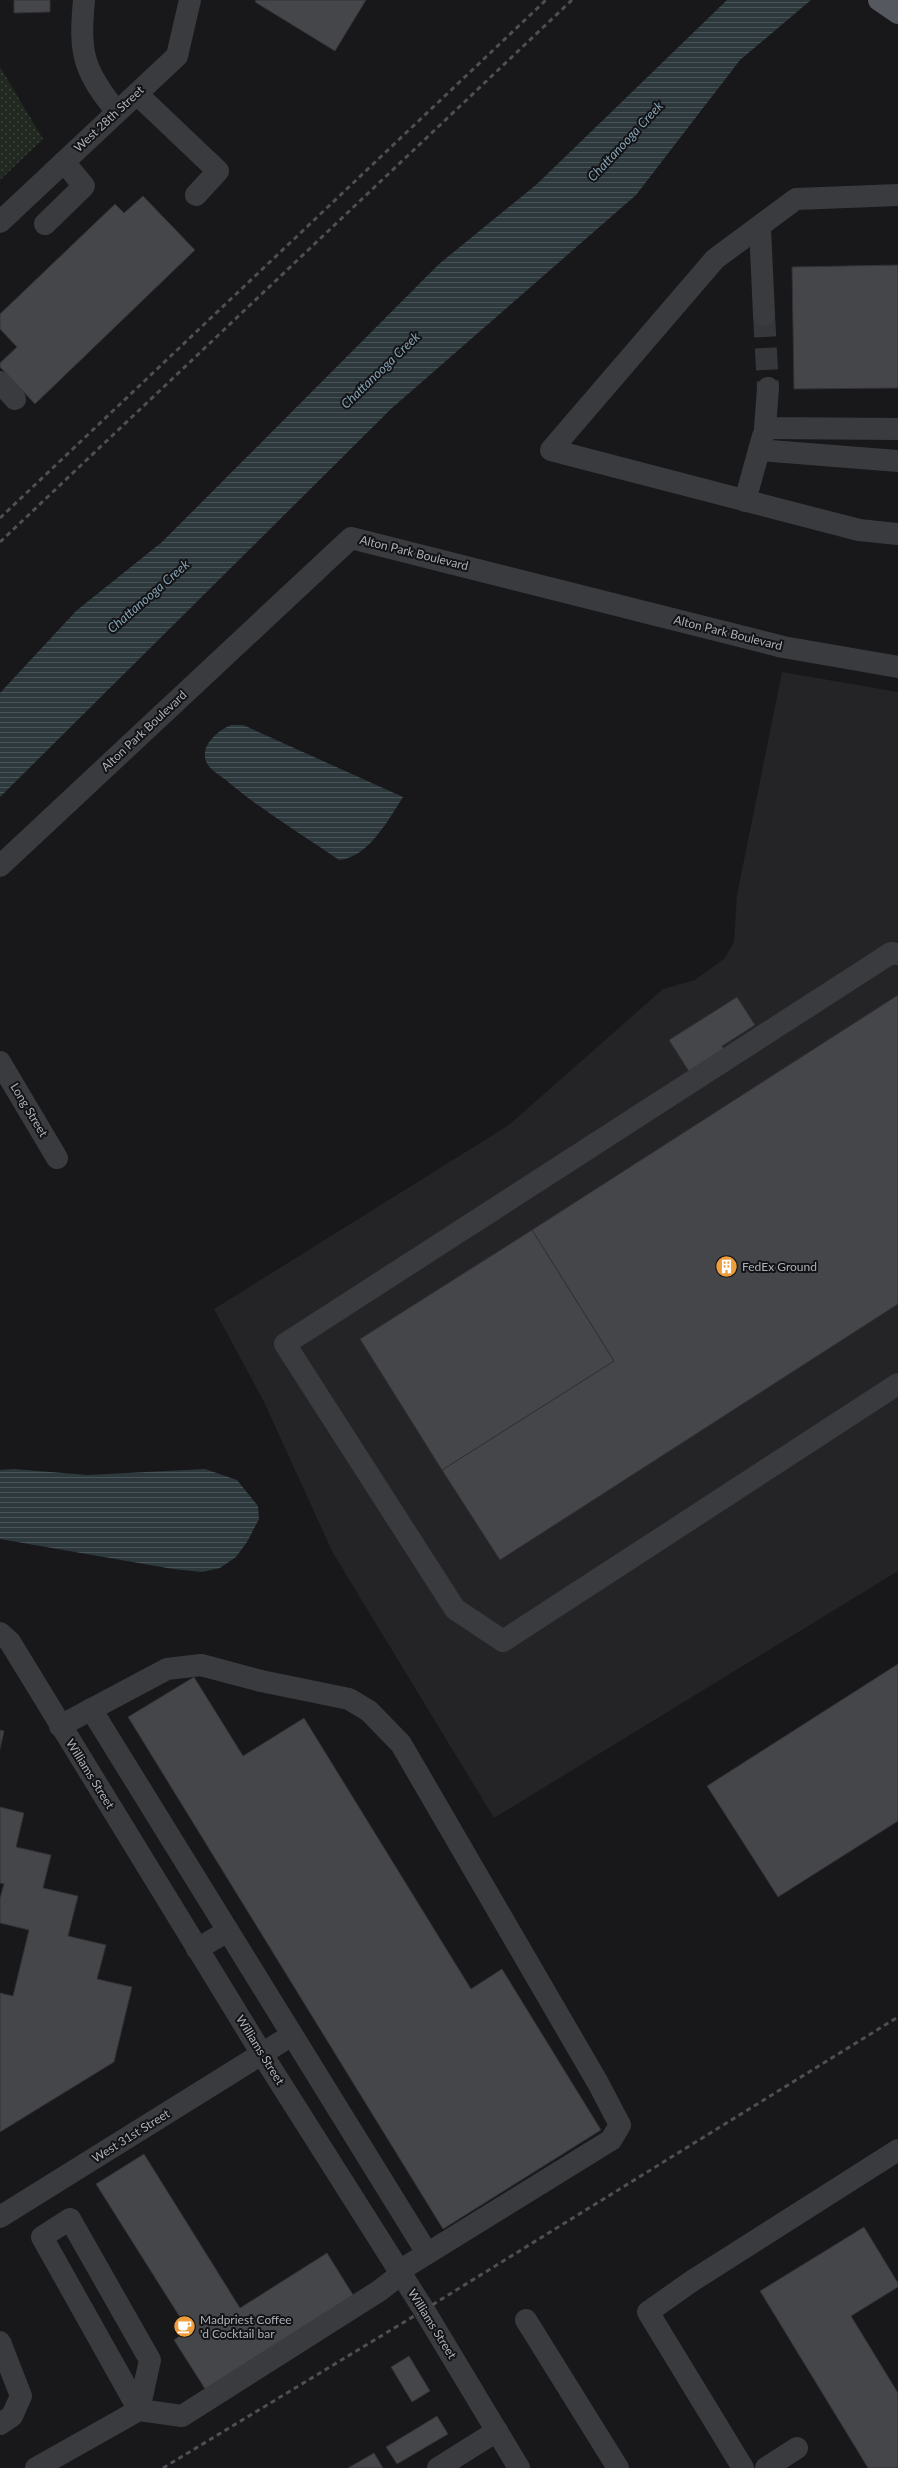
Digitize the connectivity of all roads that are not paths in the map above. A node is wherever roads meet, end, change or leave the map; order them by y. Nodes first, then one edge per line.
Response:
1 (84, 0) edge
2 (190, 0) edge
3 (879, 0) edge
4 (898, 13) edge
5 (137, 94) junction
6 (117, 112) junction
7 (64, 162) junction
8 (898, 194) edge
9 (196, 195) dead end
10 (0, 222) edge
11 (45, 224) dead end
12 (760, 227) junction
13 (764, 315) tunnel mouth
14 (0, 382) edge
15 (768, 388) tunnel mouth
16 (15, 399) dead end
17 (766, 428) junction
18 (898, 428) edge
19 (759, 450) junction
20 (898, 461) edge
21 (745, 501) junction
22 (898, 534) edge
23 (898, 667) edge
24 (0, 866) edge
25 (898, 954) edge
26 (0, 1062) edge
27 (57, 1158) dead end
28 (898, 1384) edge
29 (0, 1633) edge
30 (91, 1709) junction
31 (60, 1726) junction
32 (228, 1931) junction
33 (197, 1949) junction
34 (292, 2035) junction
35 (262, 2054) junction
36 (898, 2150) edge
37 (365, 2153) junction
38 (335, 2170) junction
39 (0, 2217) edge
40 (427, 2254) junction
41 (400, 2272) junction
42 (526, 2320) dead end
43 (0, 2342) edge
44 (139, 2410) junction
45 (0, 2424) edge
46 (497, 2431) junction
47 (796, 2448) dead end
48 (36, 2468) edge
49 (438, 2468) edge
50 (520, 2468) edge
51 (618, 2468) edge
52 (743, 2468) edge
53 (766, 2468) edge

1 - 6 street
2 - 5 street, West 28th Street
3 - 4 main road
5 - 6 street, West 28th Street
5 - 9 street
6 - 7 street, West 28th Street
7 - 10 street, West 28th Street
7 - 11 street
8 - 12 street
12 - 13 street
12 - 21 street
14 - 16 street
15 - 17 street
17 - 18 street
17 - 19 street
19 - 20 street
19 - 21 street
21 - 22 street
23 - 24 street, Alton Park Boulevard
25 - 28 street
26 - 27 street, Long Street
29 - 31 street, Williams Street
30 - 31 street
30 - 32 street
30 - 40 street
31 - 33 street, Williams Street
32 - 33 street
32 - 34 street
33 - 35 street, Williams Street
34 - 35 street, West 31st Street
34 - 37 street
35 - 38 street, Williams Street
35 - 39 street, West 31st Street
36 - 52 street
37 - 38 street
37 - 40 street
38 - 41 street, Williams Street
40 - 41 street
41 - 44 street
41 - 46 street, Williams Street
42 - 51 street
43 - 45 street
44 - 44 street
44 - 48 street
46 - 49 street
46 - 50 street, Williams Street
47 - 53 street

